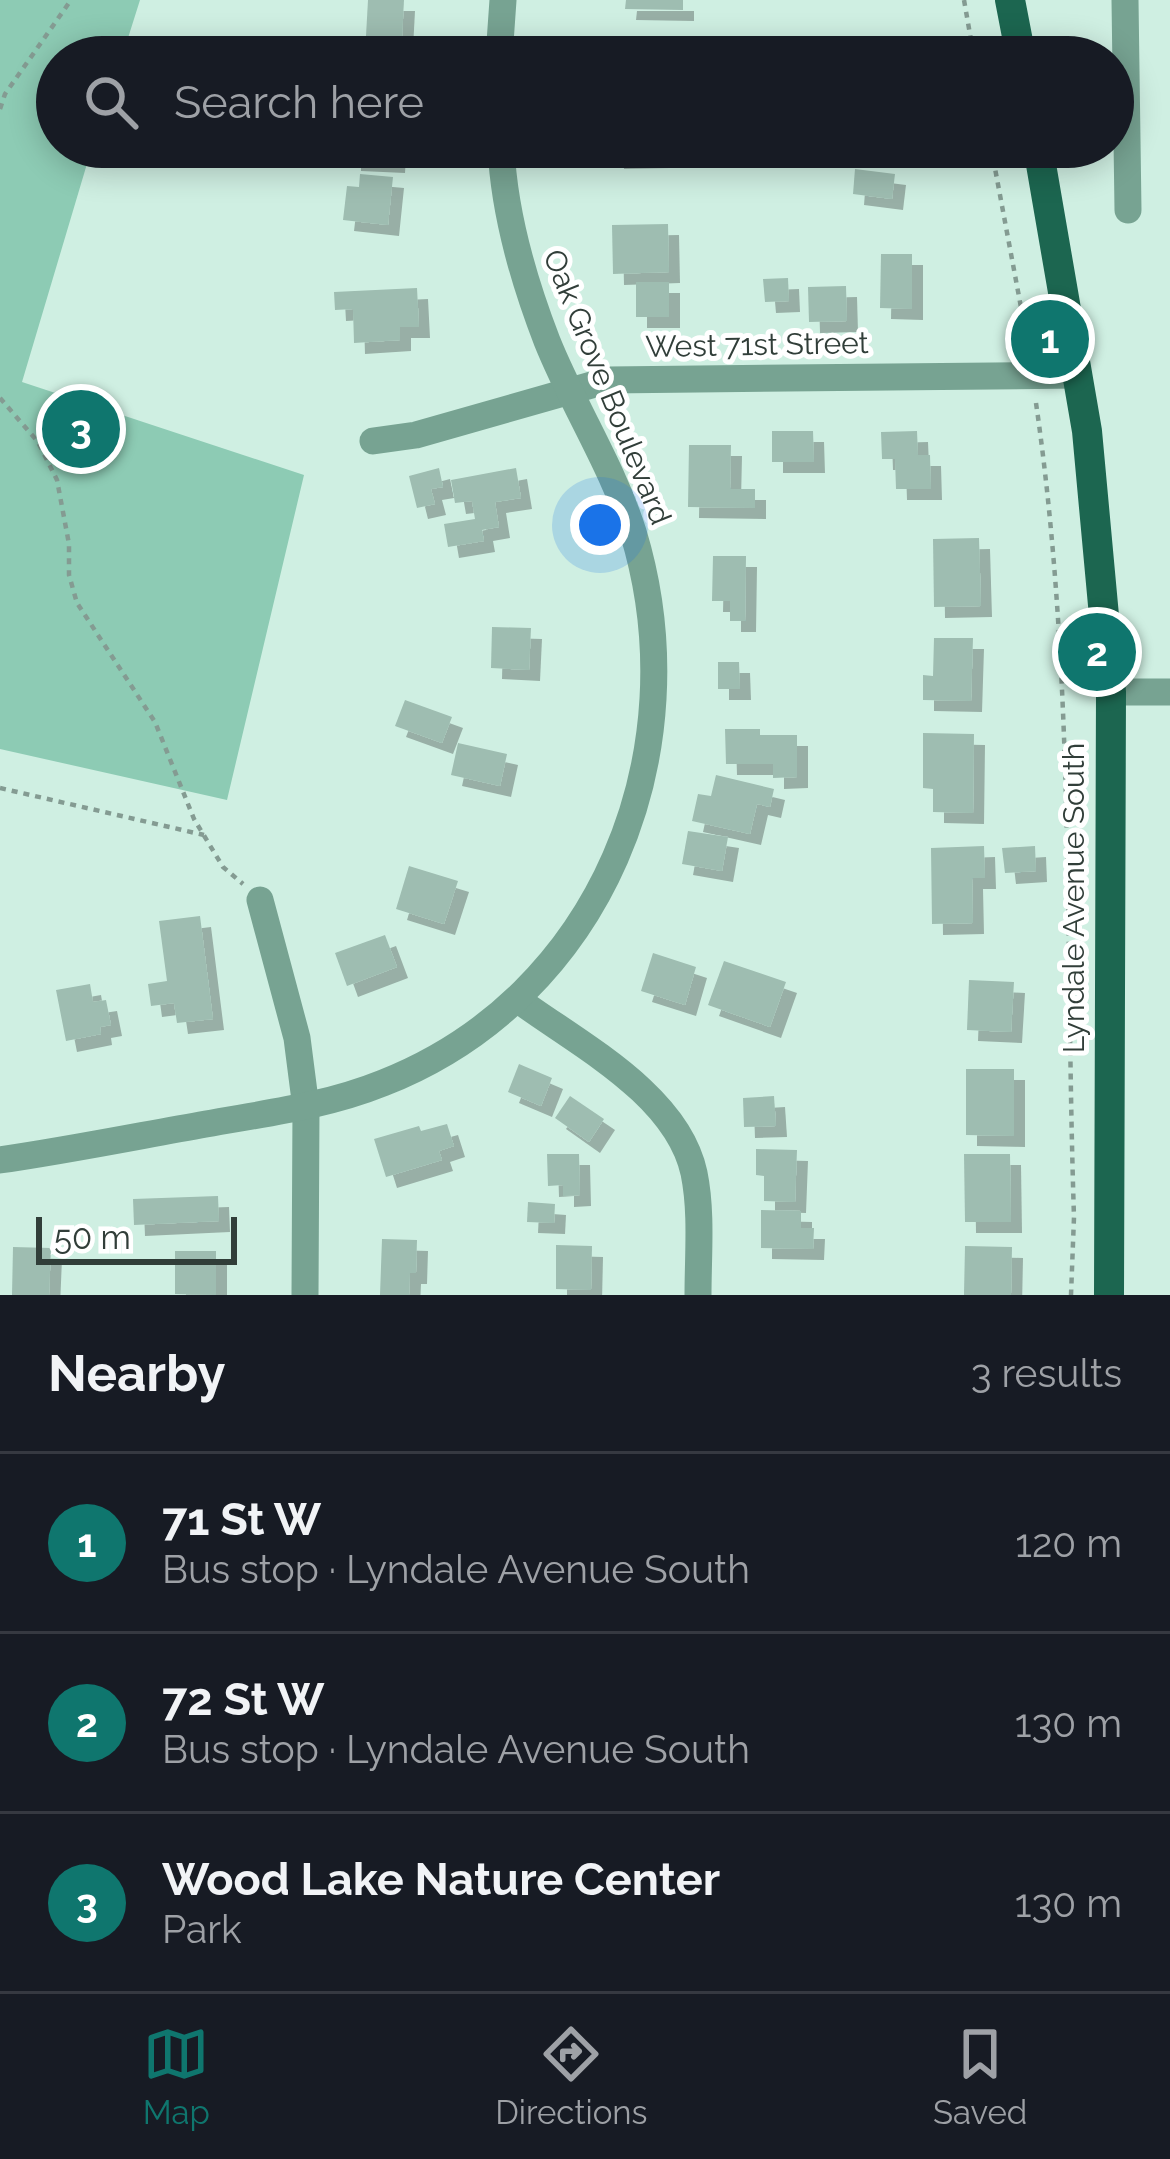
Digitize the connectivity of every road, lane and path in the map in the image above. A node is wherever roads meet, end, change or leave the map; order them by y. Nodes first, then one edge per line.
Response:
1 (71, 0) edge
2 (503, 0) edge
3 (964, 0) edge
4 (1010, 0) edge
5 (1125, 0) edge
6 (46, 36) edge
7 (500, 36) edge
8 (970, 36) edge
9 (1017, 36) edge
10 (1126, 36) edge
11 (36, 50) edge
12 (0, 109) edge
13 (502, 168) edge
14 (996, 168) edge
15 (1042, 168) edge
16 (1128, 168) edge
17 (1129, 210) dead end
18 (1029, 352) dead end
19 (1078, 375) junction
20 (572, 393) junction
21 (0, 398) edge
22 (1036, 405) dead end
23 (373, 441) dead end
24 (1111, 692) junction
25 (1170, 692) edge
26 (0, 788) edge
27 (204, 835) junction
28 (260, 900) joint
29 (517, 999) junction
30 (306, 1108) junction
31 (0, 1160) edge
32 (305, 1295) edge
33 (698, 1295) edge
34 (1071, 1295) edge
35 (1109, 1295) edge

1 - 6 path
2 - 7 street
3 - 8 path
4 - 9 main road
5 - 10 street
11 - 12 path
13 - 20 street, Oak Grove Boulevard
14 - 18 path
15 - 19 main road, Lyndale Avenue South
16 - 17 street
19 - 20 street, West 71st Street
19 - 24 main road, Lyndale Avenue South
20 - 23 street, West 71st Street
20 - 29 street, Oak Grove Boulevard
21 - 27 path
22 - 34 path
24 - 25 street
24 - 35 main road, Lyndale Avenue South
26 - 27 path
27 - 28 path
28 - 30 street
29 - 30 street, Oak Grove Boulevard
29 - 33 street
30 - 31 street, Oak Grove Boulevard
30 - 32 street

